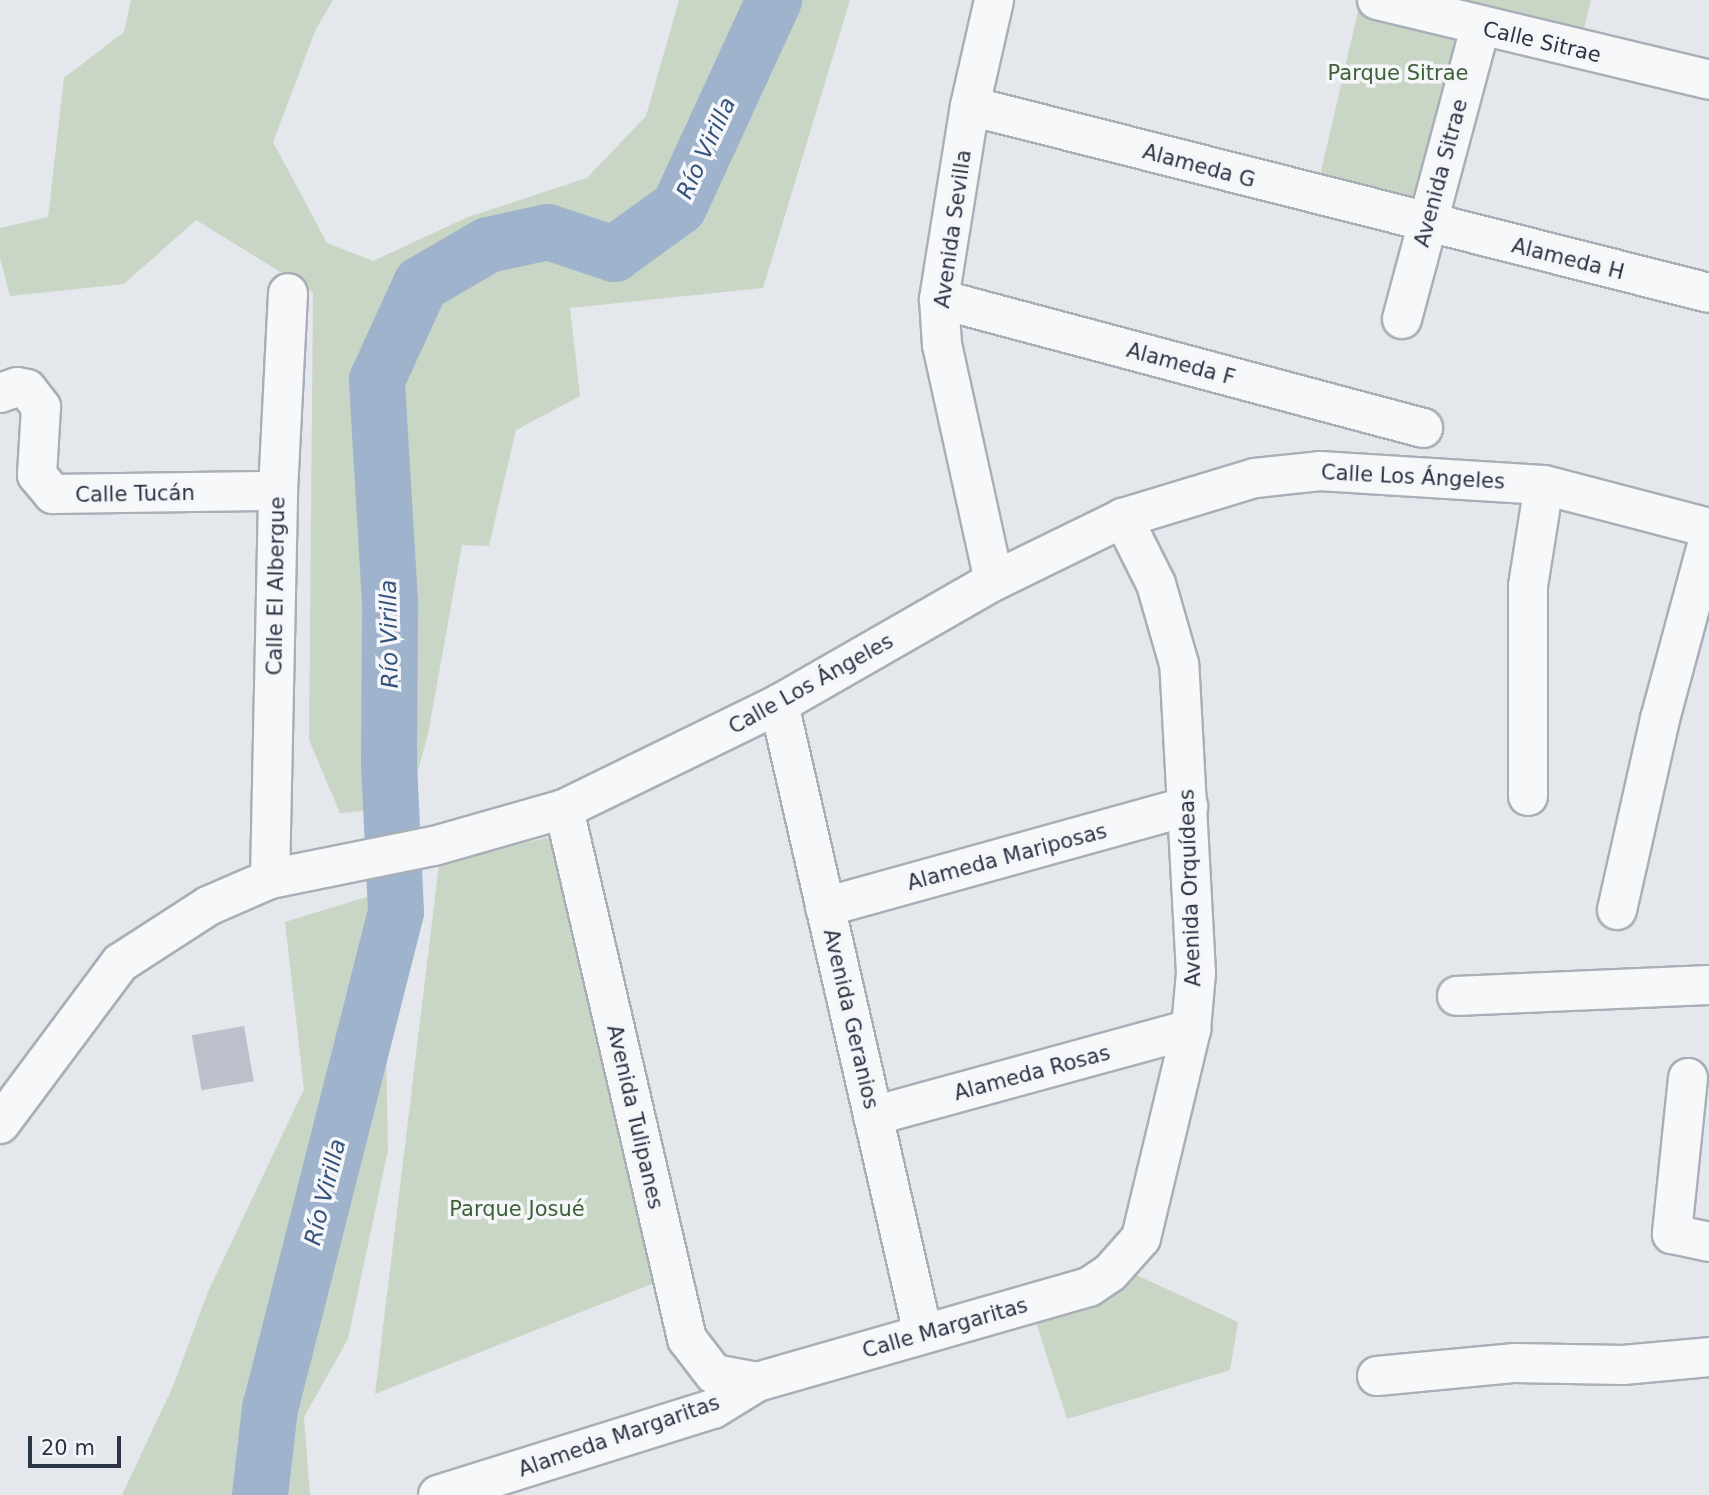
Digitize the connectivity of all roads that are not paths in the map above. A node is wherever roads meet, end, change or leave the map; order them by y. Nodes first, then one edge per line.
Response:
1 (994, 0) edge
2 (1377, 0) edge
3 (1480, 28) junction
4 (1709, 80) edge
5 (970, 106) junction
6 (1427, 225) junction
7 (288, 293) dead end
8 (1709, 293) edge
9 (939, 299) junction
10 (1402, 318) dead end
11 (0, 393) edge
12 (1423, 428) dead end
13 (1544, 485) junction
14 (278, 491) junction
15 (1123, 518) junction
16 (1709, 528) edge
17 (1709, 538) edge
18 (994, 581) junction
19 (779, 704) junction
20 (1528, 796) dead end
21 (1188, 806) junction
22 (564, 809) junction
23 (270, 879) junction
24 (825, 907) junction
25 (1617, 910) dead end
26 (1709, 985) edge
27 (1457, 996) dead end
28 (1191, 1029) junction
29 (1688, 1078) dead end
30 (873, 1116) junction
31 (0, 1124) edge
32 (1709, 1242) edge
33 (1125, 1258) joint
34 (923, 1334) junction
35 (1709, 1357) edge
36 (1377, 1376) dead end
37 (757, 1382) junction
38 (438, 1495) edge

1 - 5 street, Avenida Sevilla
2 - 3 street, Calle Sitrae
3 - 4 street, Calle Sitrae
3 - 6 street, Avenida Sitrae
5 - 6 street, Alameda G
5 - 9 street, Avenida Sevilla
6 - 8 street, Alameda H
6 - 10 street, Avenida Sitrae
7 - 14 street, Calle El Albergue
9 - 12 street, Alameda F
9 - 18 street, Avenida Sevilla
11 - 14 street, Calle Tucán
13 - 15 street, Calle Los Ángeles
13 - 16 street, Calle Los Ángeles
13 - 20 street
14 - 23 street, Calle El Albergue
15 - 18 street, Calle Los Ángeles
15 - 21 street, Avenida Orquídeas
17 - 25 street
18 - 19 street, Calle Los Ángeles
19 - 22 street, Calle Los Ángeles
19 - 24 street, Avenida Geranios
21 - 24 street, Alameda Mariposas
21 - 28 street, Avenida Orquídeas
22 - 23 street, Calle Los Ángeles
22 - 37 street, Avenida Tulipanes
23 - 31 street, Calle Los Ángeles
24 - 30 street, Avenida Geranios
26 - 27 street
28 - 30 street, Alameda Rosas
28 - 33 street, Avenida Orquídeas
29 - 32 street
30 - 34 street, Avenida Geranios
33 - 34 street, Calle Margaritas
34 - 37 street, Calle Margaritas
35 - 36 street
37 - 38 street, Alameda Margaritas

